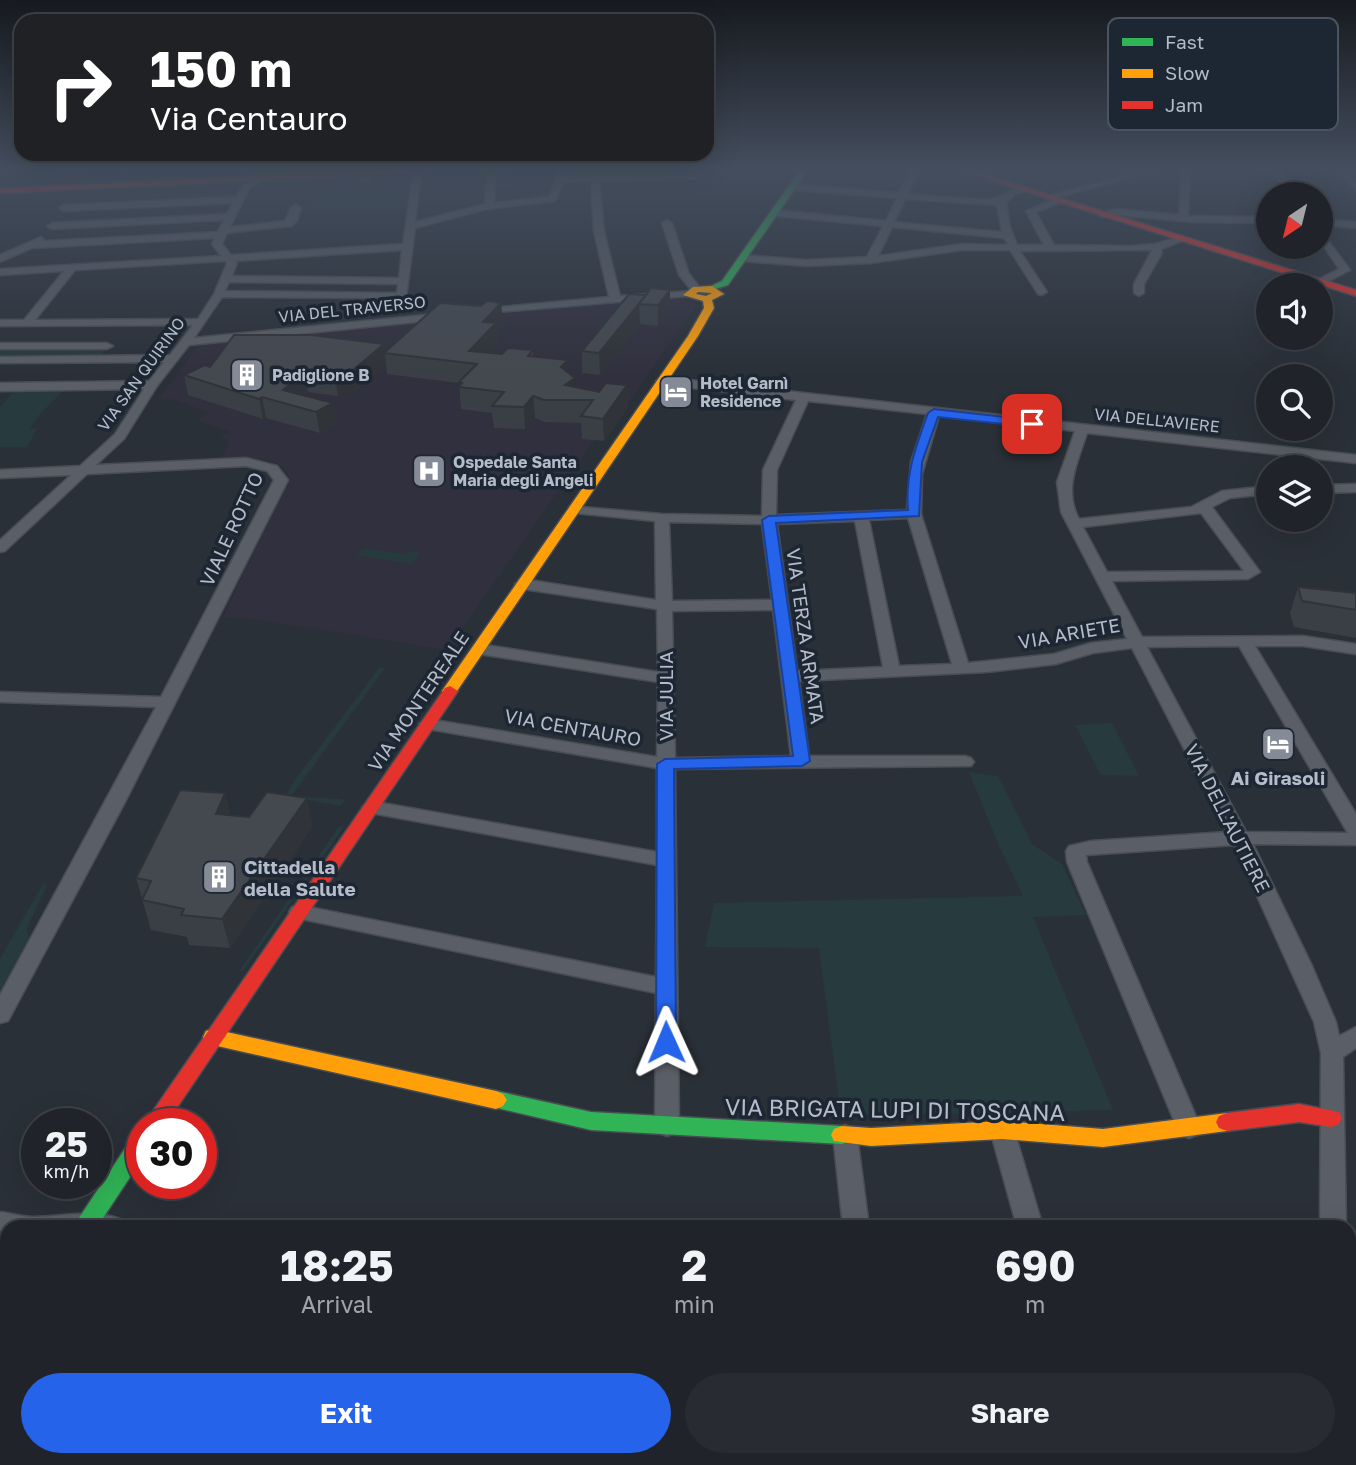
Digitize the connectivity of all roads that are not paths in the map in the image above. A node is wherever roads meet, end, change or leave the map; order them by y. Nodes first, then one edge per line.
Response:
1 (42, 238) edge
2 (137, 238) edge
3 (220, 238) edge
4 (408, 238) edge
5 (602, 238) edge
6 (672, 238) edge
7 (757, 238) edge
8 (882, 238) edge
9 (1009, 238) edge
10 (1045, 238) edge
11 (1182, 239) joint
12 (31, 245) junction
13 (408, 247) junction
14 (1156, 247) junction
15 (1013, 248) junction
16 (1051, 249) junction
17 (1334, 254) edge
18 (743, 258) junction
19 (0, 259) edge
20 (230, 259) junction
21 (871, 260) junction
22 (72, 268) junction
23 (0, 272) edge
24 (1292, 273) edge
25 (1333, 276) edge
26 (226, 278) junction
27 (404, 281) junction
28 (1333, 286) edge
29 (1042, 292) dead end
30 (701, 293) junction
31 (1139, 293) dead end
32 (1356, 293) edge
33 (219, 294) junction
34 (402, 296) junction
35 (615, 299) junction
36 (471, 313) edge
37 (459, 314) edge
38 (397, 320) junction
39 (201, 322) junction
40 (0, 323) edge
41 (27, 323) junction
42 (124, 323) junction
43 (187, 342) junction
44 (0, 346) edge
45 (107, 346) junction
46 (173, 358) junction
47 (0, 360) edge
48 (15, 360) junction
49 (87, 373) junction
50 (0, 377) edge
51 (662, 381) junction
52 (152, 385) junction
53 (0, 387) edge
54 (803, 398) junction
55 (934, 413) junction
56 (1082, 429) junction
57 (1356, 459) edge
58 (86, 470) junction
59 (0, 474) edge
60 (1356, 488) edge
61 (1333, 489) edge
62 (1256, 491) edge
63 (1205, 508) junction
64 (575, 509) junction
65 (914, 514) junction
66 (861, 516) junction
67 (663, 518) junction
68 (769, 520) junction
69 (1074, 524) junction
70 (0, 548) edge
71 (1103, 578) junction
72 (523, 584) junction
73 (664, 606) junction
74 (780, 606) junction
75 (1244, 641) junction
76 (1139, 642) junction
77 (479, 649) junction
78 (1356, 649) edge
79 (961, 667) junction
80 (892, 672) junction
81 (790, 676) junction
82 (666, 678) junction
83 (0, 697) edge
84 (168, 702) junction
85 (428, 724) junction
86 (802, 761) junction
87 (965, 762) dead end
88 (665, 764) junction
89 (370, 807) junction
90 (1356, 830) edge
91 (1240, 838) junction
92 (1356, 839) edge
93 (665, 860) junction
94 (299, 912) junction
95 (665, 987) junction
96 (0, 1015) edge
97 (1356, 1036) edge
98 (213, 1037) junction
99 (1332, 1053) junction
100 (165, 1108) edge
101 (1331, 1118) junction
102 (667, 1126) junction
103 (1189, 1128) junction
104 (1002, 1130) junction
105 (845, 1135) junction
106 (126, 1170) edge
107 (97, 1220) edge
108 (855, 1220) edge
109 (1028, 1220) edge
110 (1333, 1220) edge

1 - 12 street
2 - 12 street
3 - 20 street
4 - 13 street
5 - 35 street
6 - 30 street
7 - 18 main road, VIA MONTEREALE
8 - 21 street
9 - 15 street
10 - 16 street
11 - 14 street
11 - 24 main road
12 - 19 street
13 - 20 street
13 - 27 street
14 - 16 street
14 - 31 street
15 - 16 street
15 - 21 street
15 - 29 street
17 - 25 street
18 - 21 street
18 - 30 main road, VIA MONTEREALE
20 - 22 street
20 - 26 street, VIA SAN QUIRINO
22 - 23 street
22 - 41 street
26 - 27 street
26 - 33 street, VIA SAN QUIRINO
27 - 34 street
28 - 32 main road
30 - 35 street
30 - 51 main road, VIA MONTEREALE
33 - 34 street
33 - 39 street, VIA SAN QUIRINO
34 - 38 street
35 - 36 street
37 - 38 street, VIA DEL TRAVERSO
38 - 43 street, VIA DEL TRAVERSO
39 - 42 street
39 - 43 street, VIA SAN QUIRINO
40 - 41 street
41 - 42 street
42 - 45 street
43 - 46 street, VIA SAN QUIRINO
44 - 45 street
45 - 49 street
46 - 49 street
46 - 52 street, VIA SAN QUIRINO
47 - 48 street
48 - 49 street
48 - 50 street
49 - 52 street
49 - 53 street
51 - 54 street, VIA DELL'AVIERE
51 - 64 main road, VIA MONTEREALE
52 - 58 street, VIA SAN QUIRINO
54 - 55 street, VIA DELL'AVIERE
54 - 68 street, VIA TERZA ARMATA
55 - 56 street, VIA DELL'AVIERE
55 - 65 street
56 - 57 street, VIA DELL'AVIERE
56 - 69 street, VIA DELL'AUTIERE
58 - 59 street
58 - 70 street, VIA SAN QUIRINO
58 - 84 street, VIALE ROTTO
60 - 61 street
62 - 63 street
63 - 69 street
63 - 71 street
64 - 67 street
64 - 72 main road, VIA MONTEREALE
65 - 66 street
65 - 79 street
66 - 68 street
66 - 80 street
67 - 68 street
67 - 73 street, VIA JULIA
68 - 74 street, VIA TERZA ARMATA
69 - 71 street, VIA DELL'AUTIERE
71 - 76 street, VIA DELL'AUTIERE
72 - 73 street
72 - 77 main road, VIA MONTEREALE
73 - 74 street
73 - 82 street, VIA JULIA
74 - 81 street, VIA TERZA ARMATA
75 - 76 street, VIA ARIETE
75 - 78 street, VIA ARIETE
75 - 90 street
76 - 79 street, VIA ARIETE
76 - 91 street, VIA DELL'AUTIERE
77 - 82 street
77 - 85 main road, VIA MONTEREALE
79 - 80 street, VIA ARIETE
80 - 81 street, VIA ARIETE
81 - 86 street, VIA TERZA ARMATA
82 - 88 street, VIA JULIA
83 - 84 street
84 - 96 street, VIALE ROTTO
85 - 88 street, VIA CENTAURO
85 - 89 main road, VIA MONTEREALE
86 - 87 street, VIA CENTAURO
86 - 88 street, VIA CENTAURO
88 - 93 street, VIA JULIA
89 - 93 street
89 - 94 main road, VIA MONTEREALE
91 - 92 street
91 - 99 street, VIA DELL'AUTIERE
91 - 103 street
93 - 95 street, VIA JULIA
94 - 95 street
94 - 98 main road, VIA MONTEREALE
95 - 102 street, VIA JULIA
97 - 99 street
98 - 100 main road, VIA MONTEREALE
98 - 102 main road, VIA BRIGATA LUPI DI TOSCANA
99 - 101 street, VIA DELL'AUTIERE
101 - 103 main road, VIA BRIGATA LUPI DI TOSCANA
101 - 110 street, VIA DELL'AUTIERE
102 - 105 main road, VIA BRIGATA LUPI DI TOSCANA
103 - 104 main road, VIA BRIGATA LUPI DI TOSCANA
104 - 105 main road, VIA BRIGATA LUPI DI TOSCANA
104 - 109 street
105 - 108 street
106 - 107 main road

